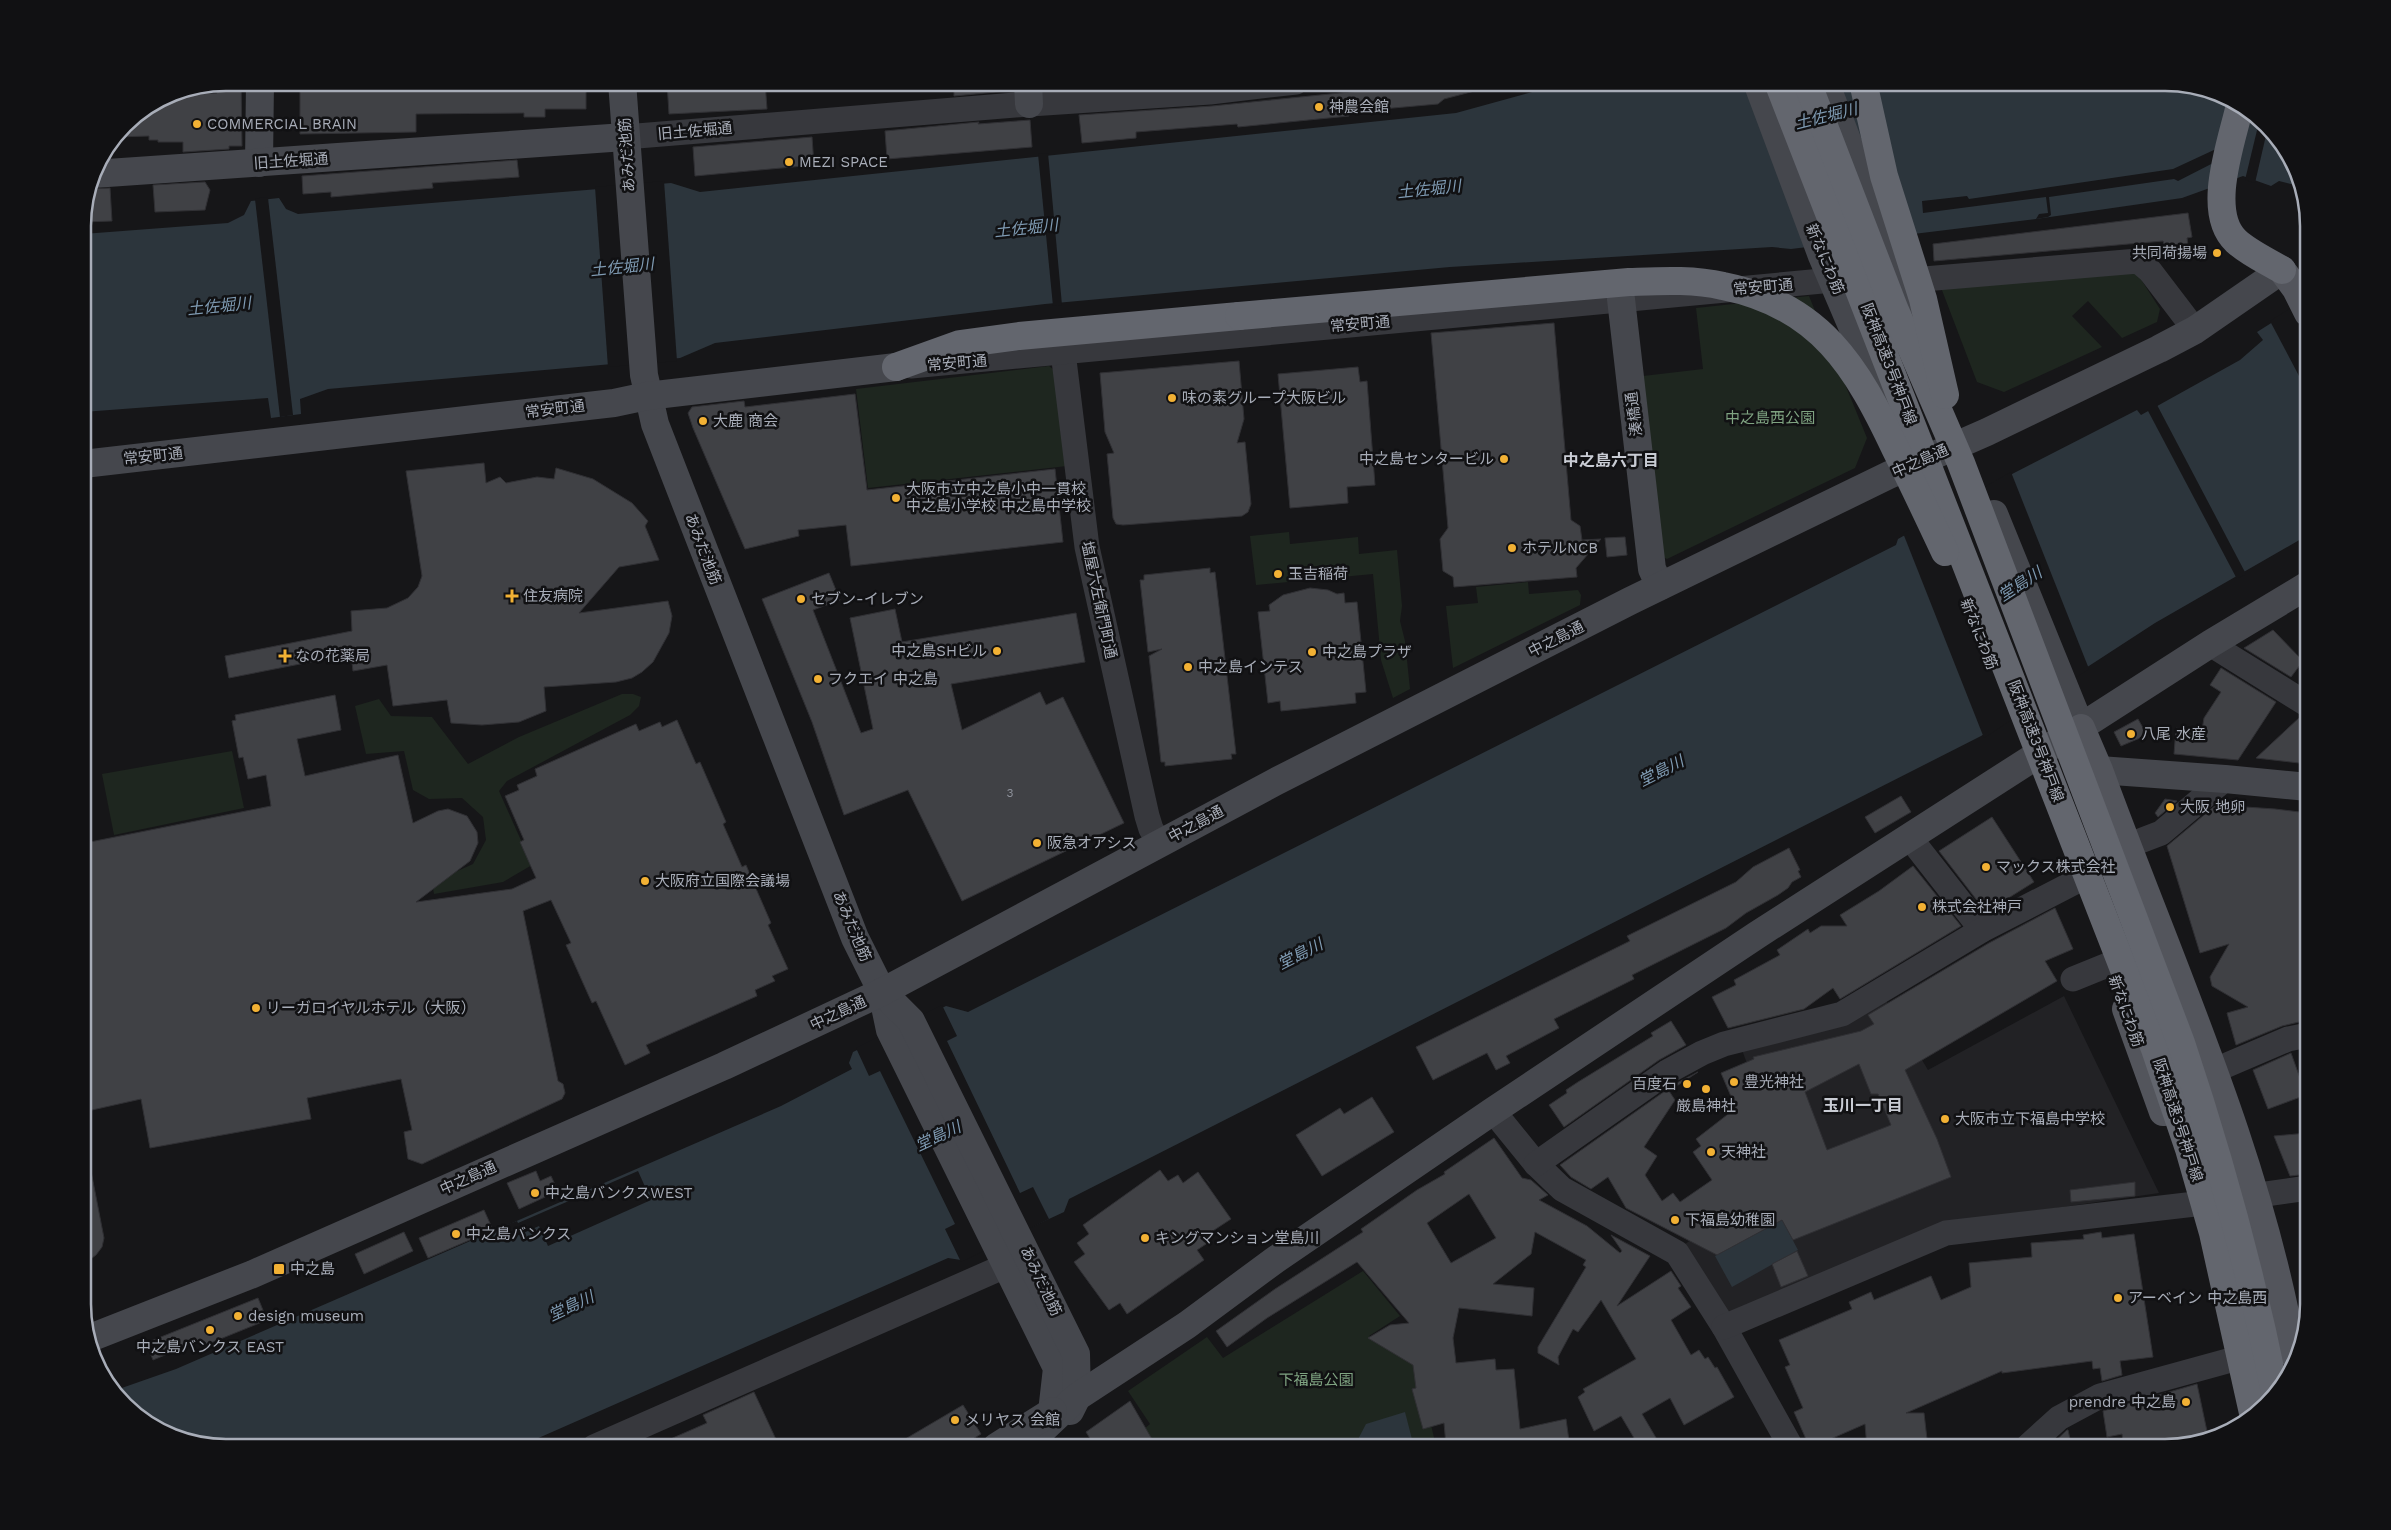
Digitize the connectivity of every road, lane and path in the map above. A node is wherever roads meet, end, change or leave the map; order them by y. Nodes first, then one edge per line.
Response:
1 (1214, 91) edge
2 (1760, 91) edge
3 (1781, 91) edge
4 (1811, 91) edge
5 (1828, 91) edge
6 (1865, 91) edge
7 (260, 92) edge
8 (623, 92) edge
9 (1029, 93) edge
10 (2238, 113) edge
11 (625, 137) junction
12 (259, 163) junction
13 (102, 173) edge
14 (1827, 268) junction
15 (2289, 280) junction
16 (1900, 281) junction
17 (1621, 299) junction
18 (2300, 299) edge
19 (2195, 330) junction
20 (1063, 352) junction
21 (896, 367) junction
22 (648, 396) junction
23 (1969, 461) junction
24 (92, 463) edge
25 (1911, 466) junction
26 (1660, 586) junction
27 (2300, 589) edge
28 (2210, 644) junction
29 (2300, 700) edge
30 (2019, 716) junction
31 (2081, 728) junction
32 (2030, 761) junction
33 (2099, 770) junction
34 (2225, 778) junction
35 (2300, 786) edge
36 (1910, 838) junction
37 (1160, 843) junction
38 (2127, 846) junction
39 (2077, 881) junction
40 (1982, 930) junction
41 (2110, 964) junction
42 (2073, 979) dead end
43 (882, 992) junction
44 (2300, 1037) edge
45 (2213, 1071) junction
46 (1493, 1111) junction
47 (1536, 1164) junction
48 (2300, 1189) edge
49 (2255, 1195) junction
50 (2195, 1204) junction
51 (1006, 1248) junction
52 (1724, 1327) junction
53 (95, 1336) edge
54 (2295, 1338) edge
55 (1074, 1350) junction
56 (2231, 1360) junction
57 (2273, 1384) edge
58 (1077, 1397) junction
59 (2252, 1407) edge
60 (2241, 1415) edge
61 (1044, 1435) edge
62 (613, 1439) edge
63 (1029, 1439) edge
64 (1786, 1439) edge
65 (2037, 1439) edge

1 - 9 street, 旧土佐堀通
2 - 14 street, 新なにわ筋
3 - 30 highway, 阪神高速3号神戸線, bridge
4 - 23 highway, 阪神高速3号神戸線, bridge
5 - 16 street
6 - 23 highway, bridge
7 - 12 street
8 - 11 street, あみだ池筋
9 - 11 street, 旧土佐堀通
10 - 15 highway
11 - 12 street, 旧土佐堀通
11 - 22 street, あみだ池筋
12 - 13 street, 旧土佐堀通
14 - 17 street, 常安町通
14 - 25 street, 新なにわ筋
15 - 18 main road
15 - 19 street, 中之島通
16 - 19 street
16 - 23 street
17 - 20 street, 常安町通
17 - 26 street, 湊橋通
19 - 23 street, 中之島通
20 - 21 street, 常安町通
20 - 37 street, 塩屋六左衛門町通
21 - 22 street, 常安町通
21 - 30 highway, bridge
22 - 24 street, 常安町通
22 - 43 street, あみだ池筋
23 - 25 street, 中之島通
23 - 31 street
23 - 57 highway, 阪神高速3号神戸線, bridge
25 - 26 street, 中之島通
25 - 30 street, 新なにわ筋, bridge
26 - 37 street, 中之島通
27 - 28 street
28 - 29 street
28 - 31 street
30 - 32 street, 新なにわ筋
30 - 59 highway, 阪神高速3号神戸線, bridge
31 - 32 street
31 - 33 main road
32 - 36 street
32 - 39 main road, 新なにわ筋
33 - 34 street
33 - 38 main road
34 - 35 street
34 - 38 street
36 - 40 street
36 - 46 street
37 - 43 street, 中之島通
38 - 45 main road
39 - 40 street
39 - 41 main road, 新なにわ筋
40 - 47 street
41 - 42 street
41 - 50 main road, 新なにわ筋
43 - 51 street, あみだ池筋
43 - 53 street, 中之島通
44 - 45 street
45 - 49 main road
46 - 47 street
46 - 58 street
47 - 52 street
48 - 49 street
49 - 50 street
49 - 54 main road
50 - 52 street
50 - 56 main road, 新なにわ筋
51 - 55 street, あみだ池筋
51 - 61 street, あみだ池筋
51 - 62 street
52 - 64 street
55 - 58 street, あみだ池筋
55 - 61 street
56 - 60 main road, 新なにわ筋
56 - 65 street
58 - 61 street, あみだ池筋
58 - 61 street
61 - 63 street

